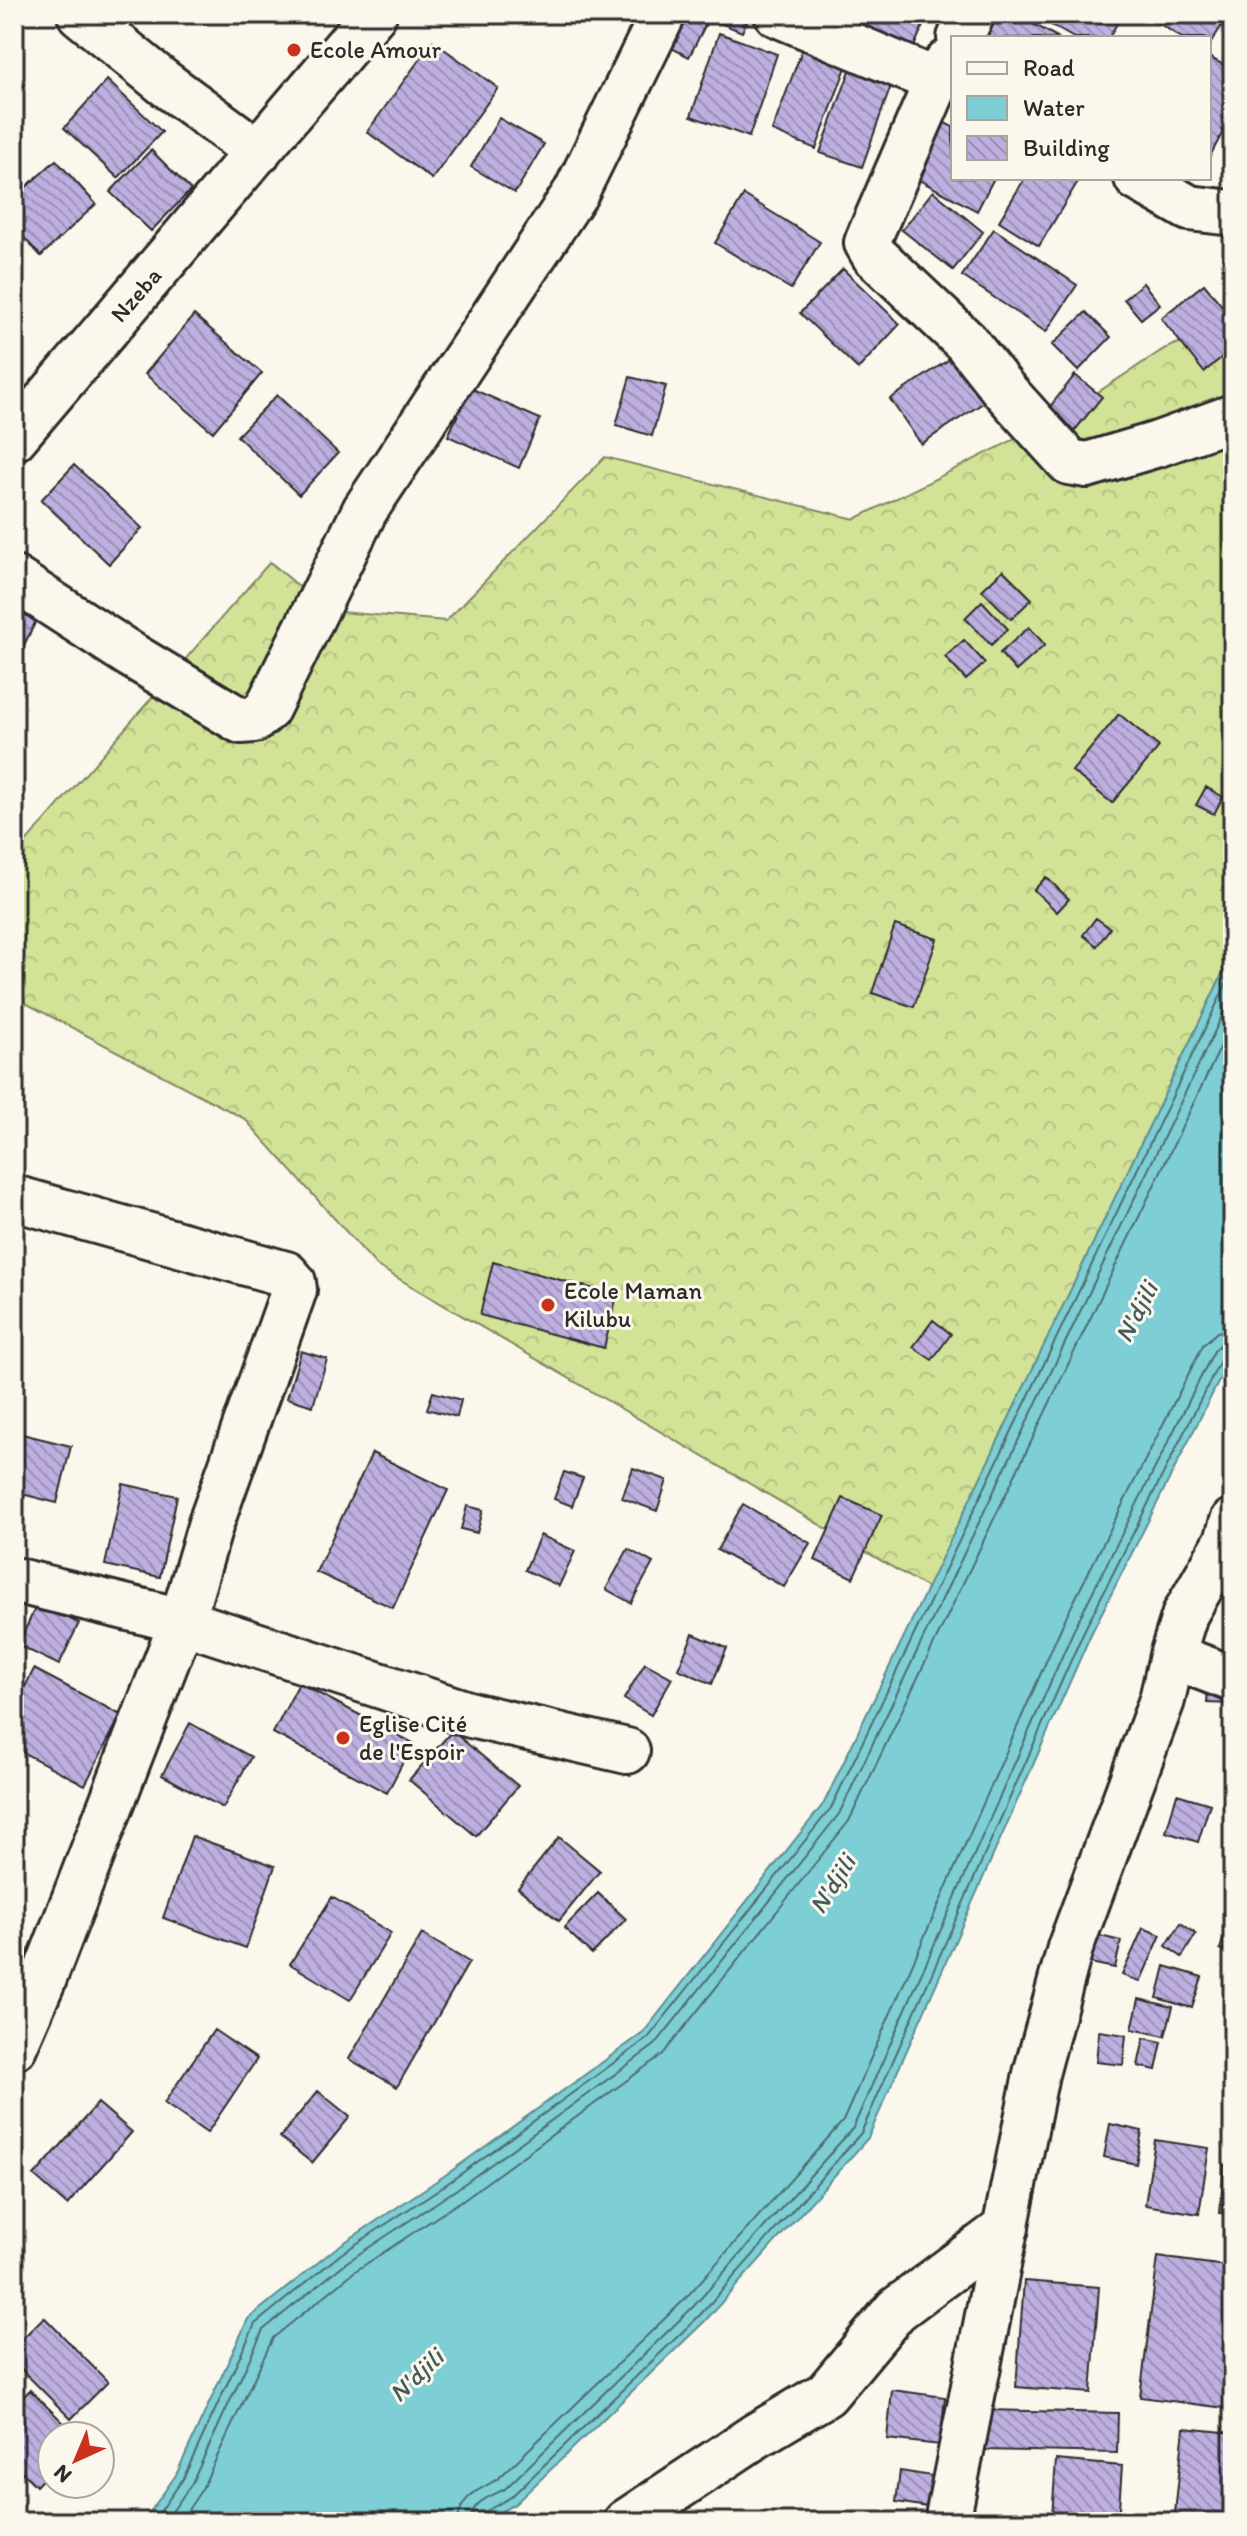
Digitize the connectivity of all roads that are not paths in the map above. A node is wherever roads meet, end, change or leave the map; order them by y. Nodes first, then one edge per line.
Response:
1 (80, 14) edge
2 (374, 14) edge
3 (663, 14) edge
4 (777, 14) edge
5 (972, 14) edge
6 (961, 36) edge
7 (950, 60) edge
8 (258, 152) junction
9 (1140, 180) edge
10 (1233, 213) edge
11 (1233, 417) edge
12 (14, 438) edge
13 (14, 579) edge
14 (14, 1198) edge
15 (1233, 1521) edge
16 (14, 1580) edge
17 (182, 1621) junction
18 (1172, 1656) junction
19 (1233, 1679) edge
20 (627, 1751) dead end
21 (29, 1970) edge
22 (14, 2047) edge
23 (1006, 2228) junction
24 (626, 2522) edge
25 (947, 2522) edge

1 - 8 street
2 - 8 street, Nzeba
3 - 13 street
4 - 7 street
5 - 6 street
7 - 11 street
8 - 12 street, Nzeba
9 - 10 street
14 - 17 street
15 - 18 street
16 - 17 street
17 - 20 street
17 - 21 street
18 - 19 street
18 - 23 street
21 - 22 street
23 - 24 street
23 - 25 street

